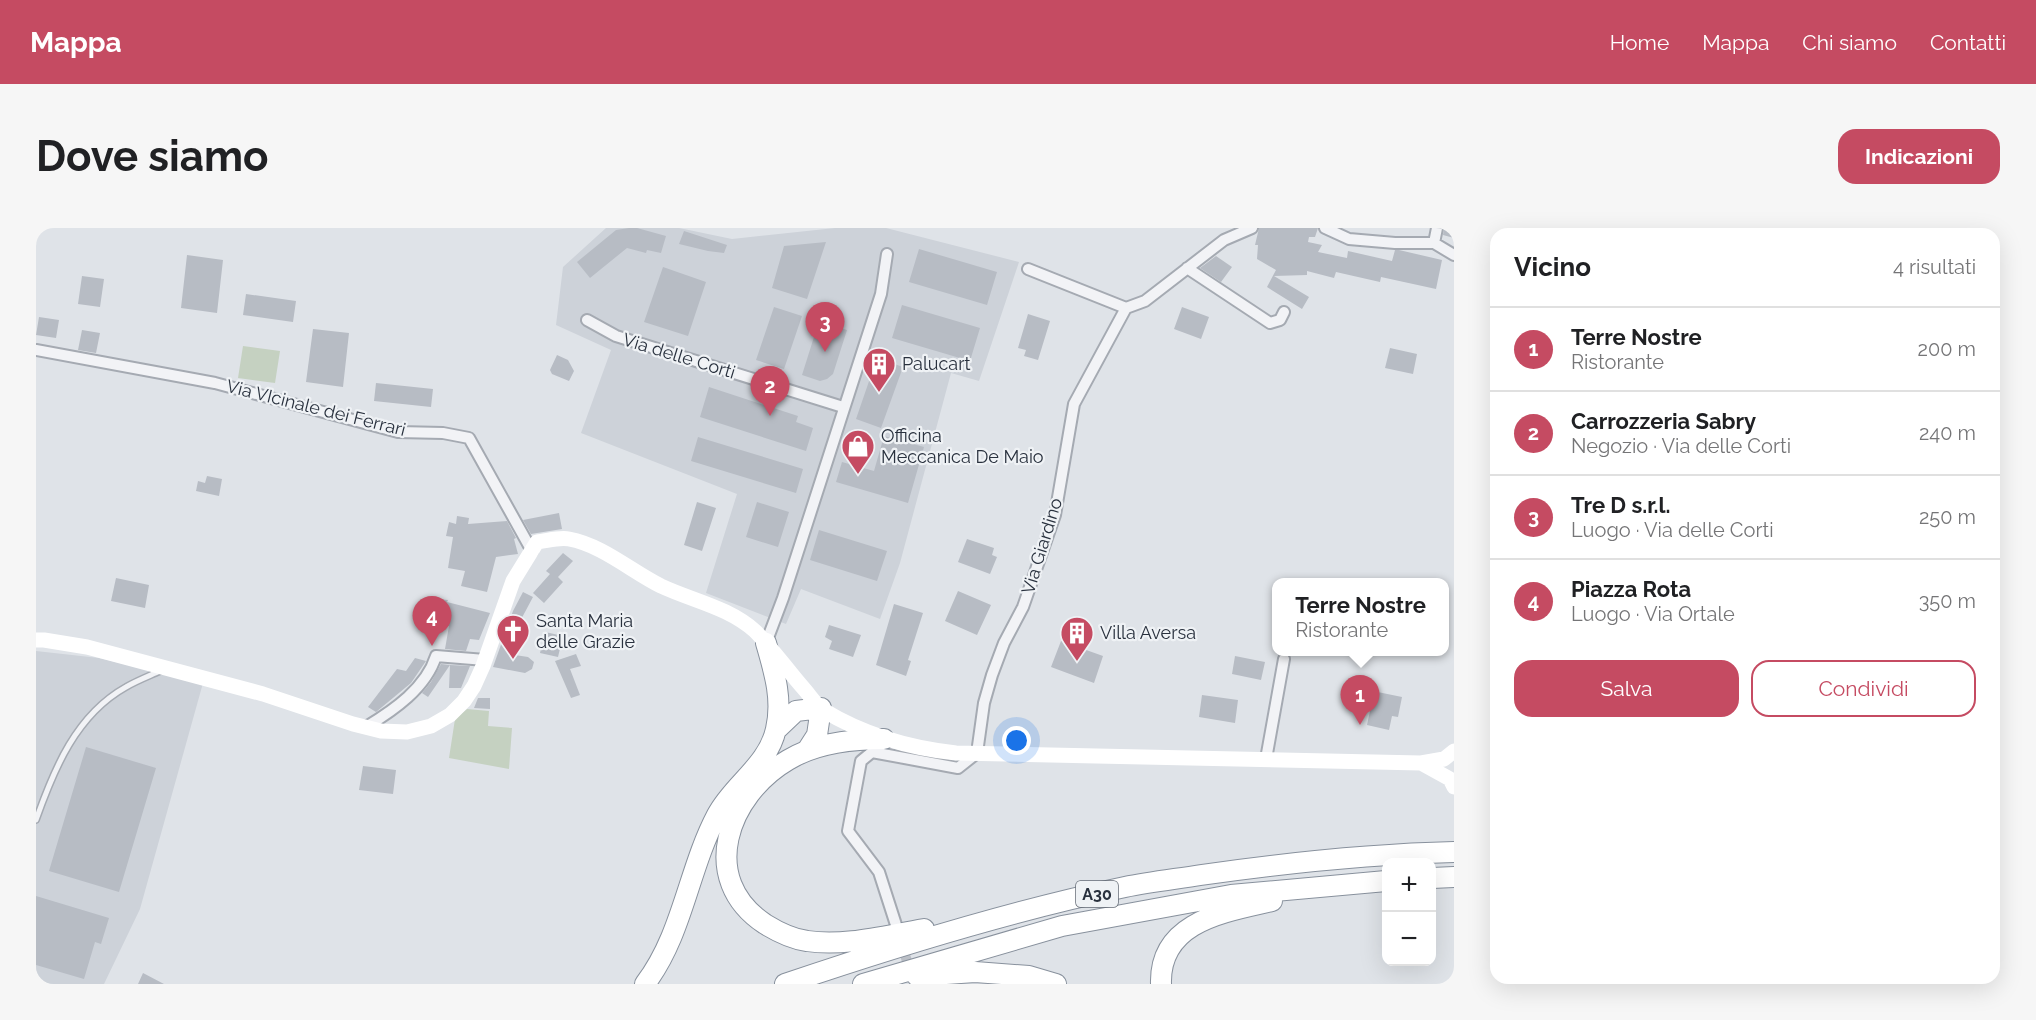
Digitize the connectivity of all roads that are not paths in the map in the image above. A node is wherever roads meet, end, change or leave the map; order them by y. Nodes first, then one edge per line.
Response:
1 (1252, 228) edge
2 (1325, 228) edge
3 (1437, 228) edge
4 (1434, 243) junction
5 (887, 254) dead end
6 (1454, 255) edge
7 (1187, 268) junction
8 (1028, 269) dead end
9 (1126, 308) junction
10 (1284, 312) dead end
11 (587, 320) dead end
12 (36, 350) edge
13 (843, 407) junction
14 (532, 551) junction
15 (36, 640) edge
16 (766, 643) junction
17 (1284, 659) dead end
18 (485, 660) junction
19 (167, 668) junction
20 (821, 708) junction
21 (366, 727) junction
22 (776, 730) junction
23 (884, 739) junction
24 (808, 749) junction
25 (977, 753) junction
26 (1451, 758) edge
27 (1266, 759) junction
28 (1421, 763) junction
29 (1453, 781) edge
30 (36, 820) edge
31 (1454, 852) edge
32 (1454, 877) edge
33 (1436, 878) edge
34 (1382, 881) edge
35 (1336, 886) junction
36 (995, 918) junction
37 (897, 928) tunnel mouth
38 (870, 981) edge
39 (645, 984) edge
40 (785, 984) edge
41 (1056, 984) edge
42 (1161, 984) edge

1 - 7 street
2 - 4 street
3 - 4 street
4 - 6 street
5 - 13 street
7 - 9 street
7 - 10 street
8 - 9 street
9 - 25 street, Via Giardino
11 - 13 street, Via delle Corti
12 - 14 street, Via VIcinale dei Ferrari
13 - 16 street
14 - 16 street
14 - 18 street
15 - 19 street
16 - 20 street
16 - 22 highway
17 - 27 street
18 - 21 street
18 - 21 street
19 - 21 street
19 - 30 lane
20 - 22 highway
20 - 23 street
20 - 24 highway
22 - 39 highway
23 - 24 highway
23 - 25 street
24 - 36 highway
25 - 27 street
25 - 37 street
26 - 28 street
27 - 28 street
28 - 29 street
31 - 36 highway, A30
32 - 33 highway
34 - 35 highway, A30
35 - 38 highway, A30
35 - 42 highway
36 - 40 highway, A30
38 - 41 highway

